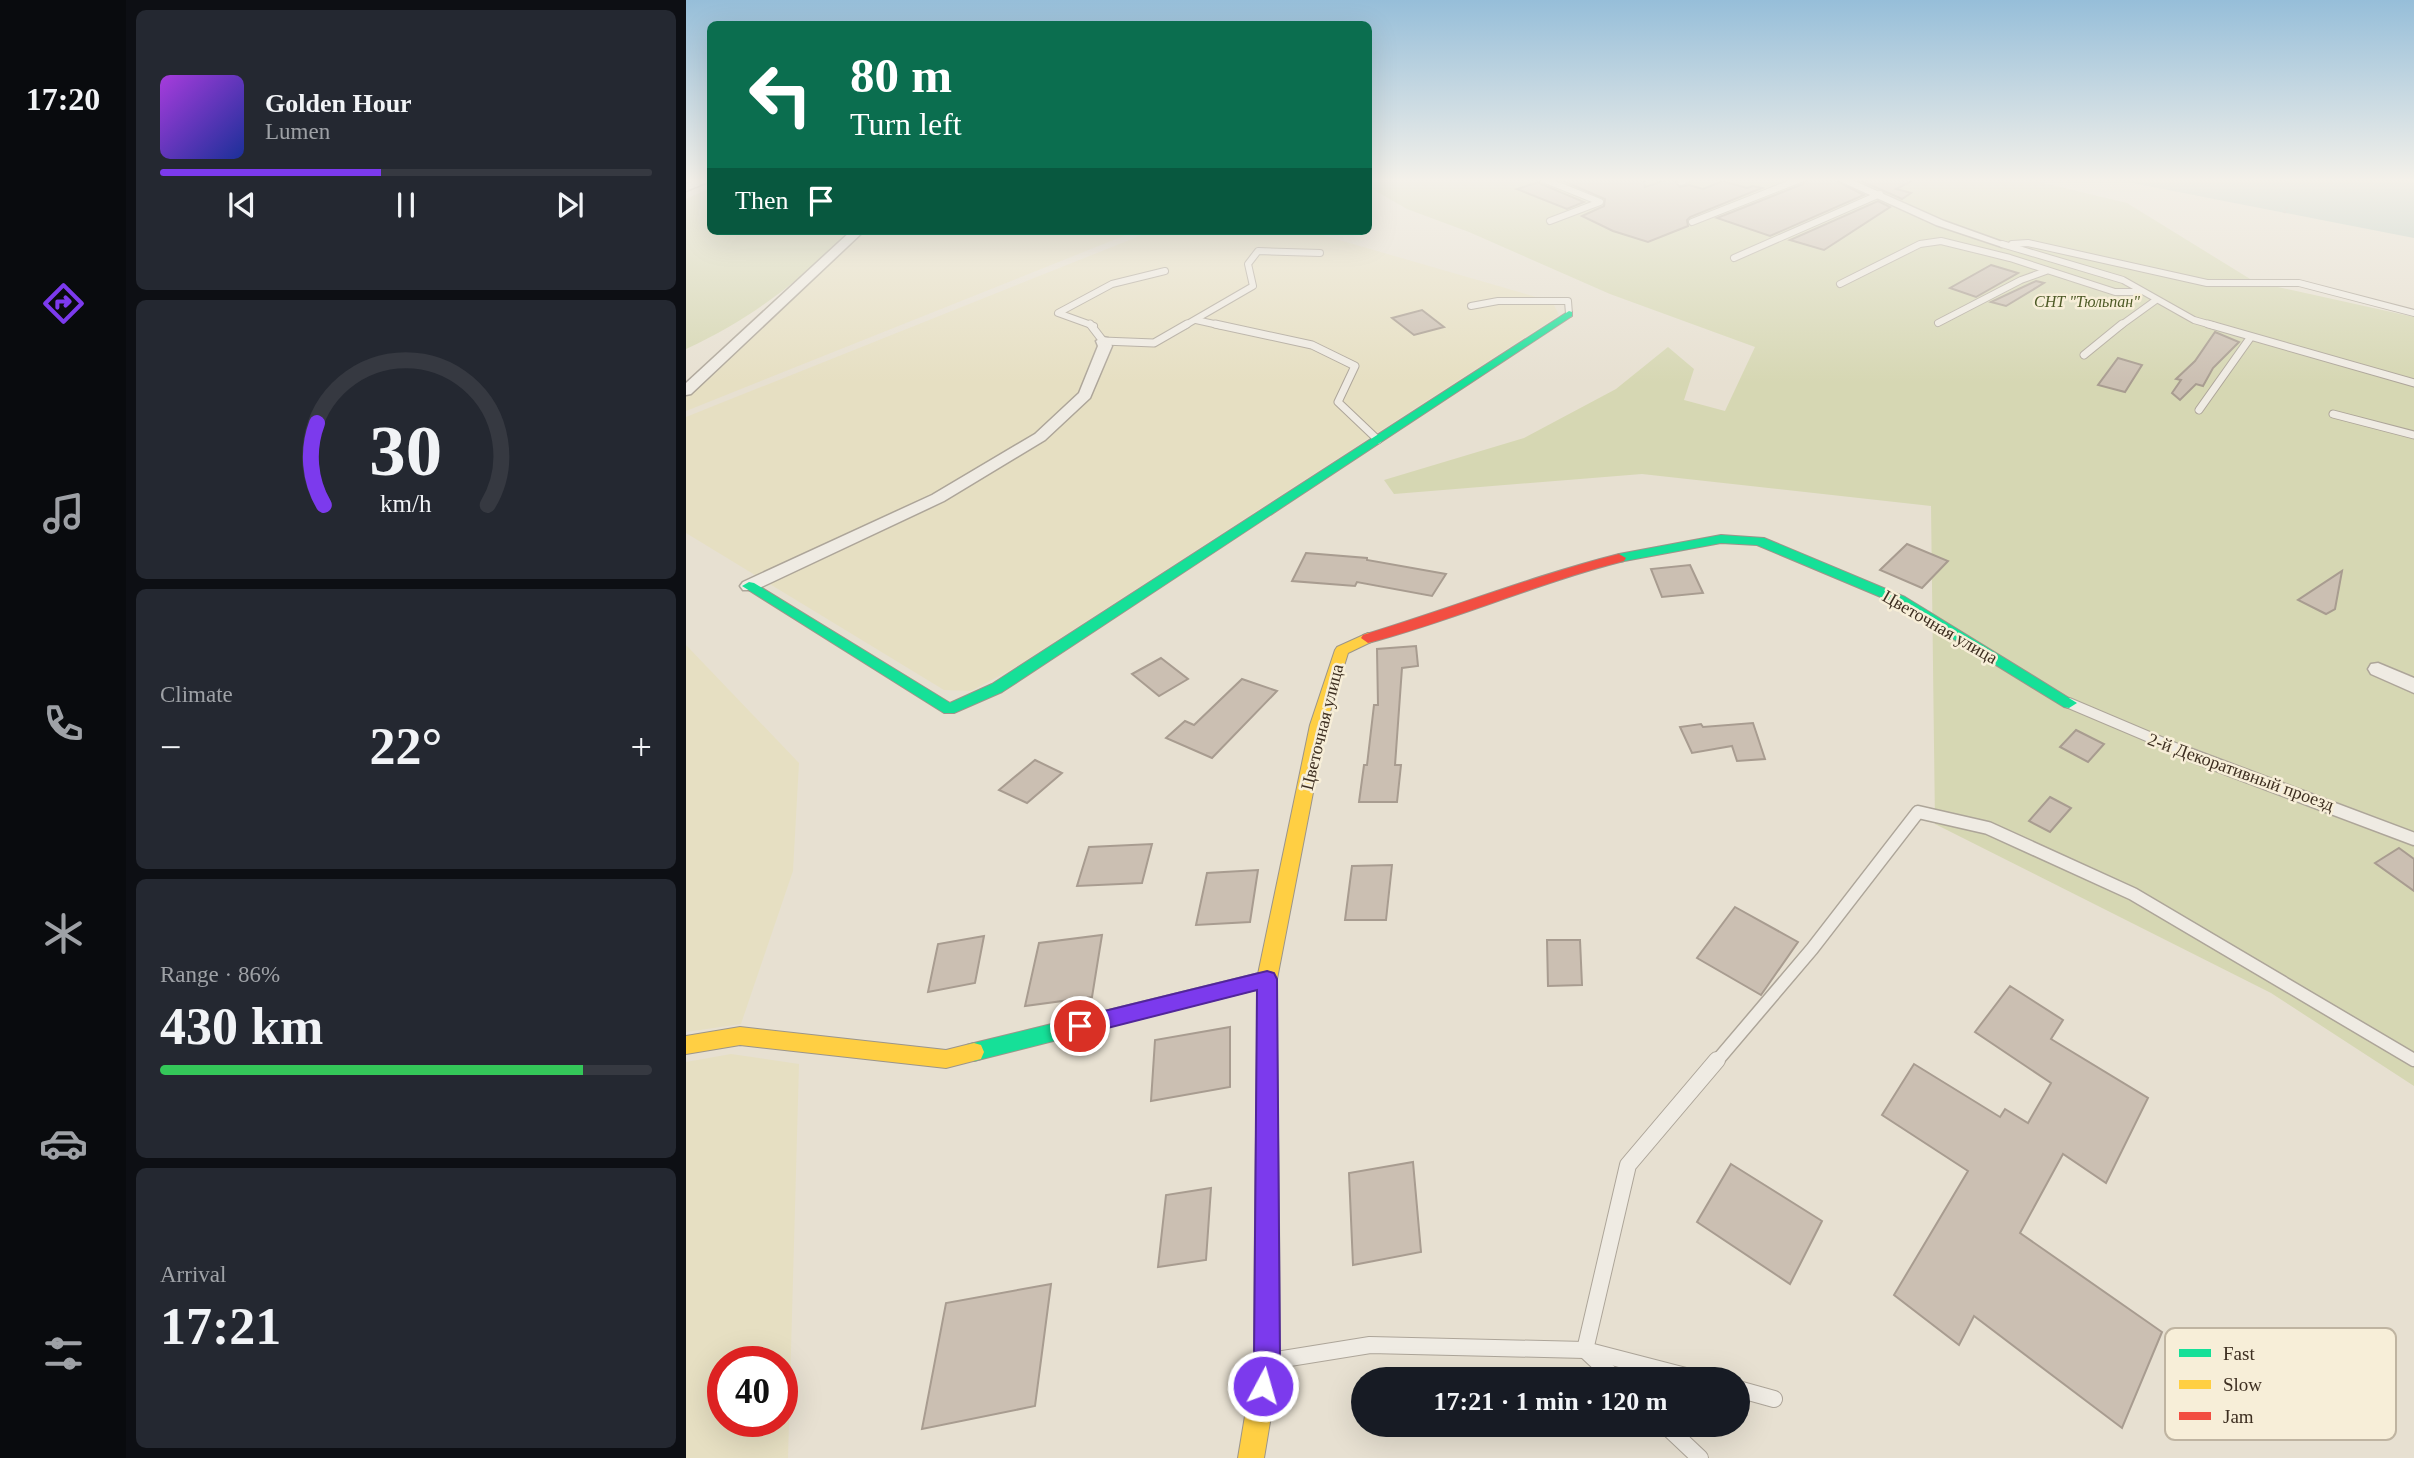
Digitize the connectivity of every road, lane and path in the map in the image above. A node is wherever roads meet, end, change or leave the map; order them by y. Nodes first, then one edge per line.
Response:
1 (842, 247) edge
2 (1759, 247) edge
3 (1914, 247) edge
4 (1966, 247) edge
5 (2012, 247) edge
6 (2046, 247) edge
7 (1320, 253) dead end
8 (1734, 258) dead end
9 (1165, 271) dead end
10 (2046, 271) junction
11 (1840, 284) dead end
12 (2140, 292) junction
13 (2156, 300) junction
14 (1471, 306) dead end
15 (2414, 313) edge
16 (1569, 314) joint
17 (1196, 320) junction
18 (1938, 323) dead end
19 (2250, 338) junction
20 (1102, 341) junction
21 (2084, 355) dead end
22 (2414, 383) edge
23 (686, 391) edge
24 (2199, 410) dead end
25 (2333, 414) dead end
26 (2414, 435) edge
27 (1378, 440) junction
28 (749, 586) joint
29 (2378, 670) dead end
30 (2414, 686) edge
31 (2069, 703) joint
32 (2414, 839) edge
33 (1267, 979) junction
34 (686, 1045) edge
35 (2414, 1060) edge
36 (1585, 1350) junction
37 (1267, 1362) junction
38 (1603, 1367) edge
39 (1651, 1367) edge
40 (1750, 1392) edge
41 (1774, 1399) dead end
42 (1678, 1437) edge
43 (1251, 1458) edge
44 (1700, 1458) edge

1 - 23 street
2 - 8 lane
3 - 11 lane
4 - 10 lane
5 - 12 lane
6 - 15 lane
7 - 17 lane
9 - 20 lane
10 - 12 lane
10 - 18 lane
12 - 13 lane
13 - 19 lane
13 - 21 lane
14 - 16 lane
16 - 27 street
17 - 20 lane
17 - 27 lane
19 - 22 lane
19 - 24 lane
20 - 28 street
25 - 26 lane
27 - 28 street
29 - 30 street
31 - 32 lane, 2-й Декоративный проезд
31 - 33 street, Цветочная улица
33 - 34 street
33 - 37 street, Цветочная улица
35 - 36 lane
36 - 37 lane
36 - 38 lane
36 - 39 lane
37 - 43 street, Цветочная улица
40 - 41 lane
42 - 44 lane

